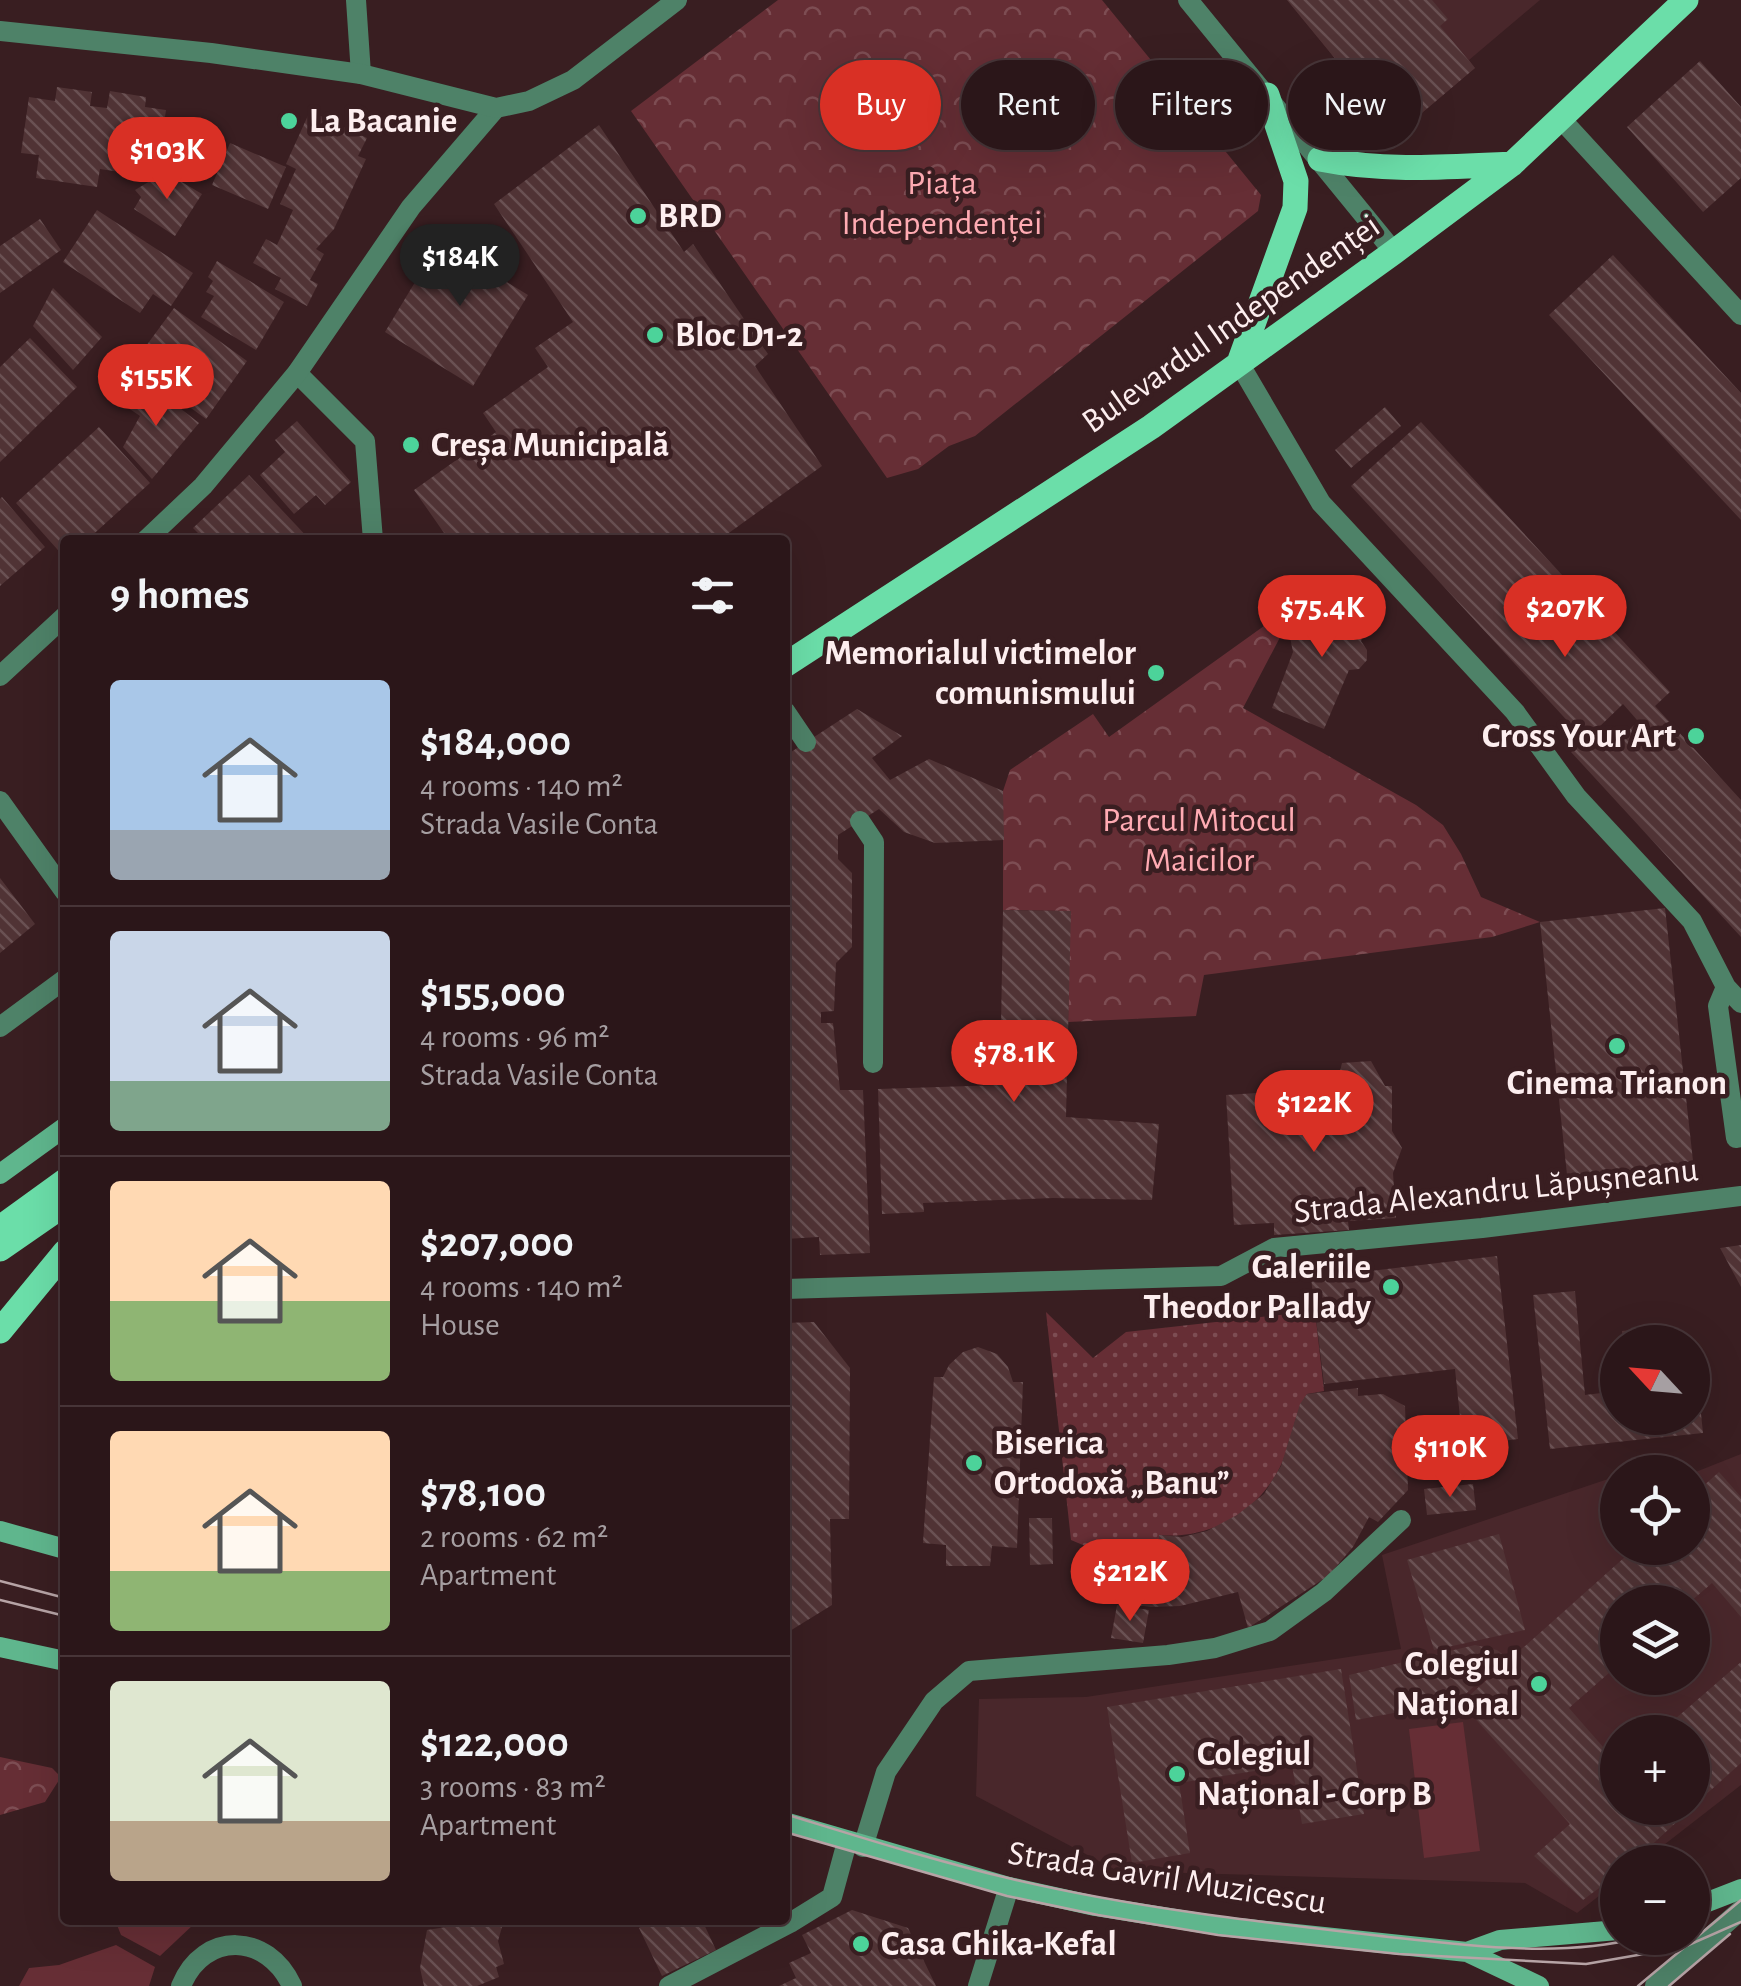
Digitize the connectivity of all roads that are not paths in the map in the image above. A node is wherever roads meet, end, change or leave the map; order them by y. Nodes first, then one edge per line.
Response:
1 (356, 0) edge
2 (676, 0) edge
3 (1188, 0) edge
4 (1686, 0) edge
5 (0, 30) edge
6 (1238, 60) edge
7 (361, 74) junction
8 (1268, 96) edge
9 (1268, 98) edge
10 (496, 108) junction
11 (1560, 118) junction
12 (1320, 159) junction
13 (1512, 164) junction
14 (1394, 252) junction
15 (1741, 315) edge
16 (1238, 363) junction
17 (297, 373) junction
18 (151, 535) edge
19 (373, 535) edge
20 (60, 621) edge
21 (790, 662) edge
22 (0, 676) edge
23 (790, 718) edge
24 (806, 742) dead end
25 (0, 801) edge
26 (860, 821) dead end
27 (60, 885) edge
28 (60, 983) edge
29 (1734, 995) edge
30 (0, 1027) edge
31 (874, 1064) dead end
32 (60, 1130) edge
33 (1741, 1138) edge
34 (3, 1167) edge
35 (60, 1185) edge
36 (1741, 1196) edge
37 (60, 1207) edge
38 (0, 1228) edge
39 (0, 1249) edge
40 (60, 1256) edge
41 (60, 1258) edge
42 (790, 1289) edge
43 (0, 1302) edge
44 (0, 1331) edge
45 (1400, 1520) dead end
46 (0, 1532) edge
47 (60, 1548) edge
48 (0, 1648) edge
49 (60, 1661) edge
50 (790, 1824) edge
51 (855, 1844) junction
52 (1009, 1887) junction
53 (1741, 1889) edge
54 (1710, 1901) edge
55 (1741, 1910) edge
56 (790, 1923) edge
57 (786, 1925) edge
58 (1600, 1932) edge
59 (1467, 1952) junction
60 (1494, 1965) junction
61 (181, 1986) edge
62 (292, 1986) edge
63 (669, 1986) edge
64 (978, 1986) edge
65 (1505, 1986) edge
66 (1539, 1986) edge
67 (1655, 1986) edge

1 - 7 street
2 - 10 street
3 - 6 street
4 - 11 main road, Bulevardul Independenței
5 - 7 street
7 - 10 street
8 - 12 street
9 - 16 main road
10 - 17 street
11 - 13 main road, Bulevardul Independenței
11 - 15 street
12 - 13 main road
12 - 14 street
13 - 14 main road, Bulevardul Independenței
14 - 16 main road, Bulevardul Independenței
16 - 21 main road, Bulevardul Independenței
16 - 29 street
17 - 18 street
17 - 19 street
20 - 22 street
23 - 24 street
25 - 27 street
26 - 31 street
28 - 30 street
29 - 33 street
32 - 34 main road
35 - 38 main road
36 - 42 street, Strada Alexandru Lăpușneanu
37 - 39 main road
40 - 43 main road
41 - 44 main road
45 - 51 street
46 - 47 main road
48 - 49 main road
50 - 51 main road, Strada Gavril Muzicescu
51 - 52 main road, Strada Gavril Muzicescu
51 - 56 street
52 - 59 main road, Strada Gavril Muzicescu
52 - 64 street
53 - 54 main road
55 - 67 street
57 - 63 street
58 - 59 main road
59 - 60 main road, Strada Gavril Muzicescu
60 - 65 main road
60 - 66 main road, Strada Gavril Muzicescu
61 - 62 street

